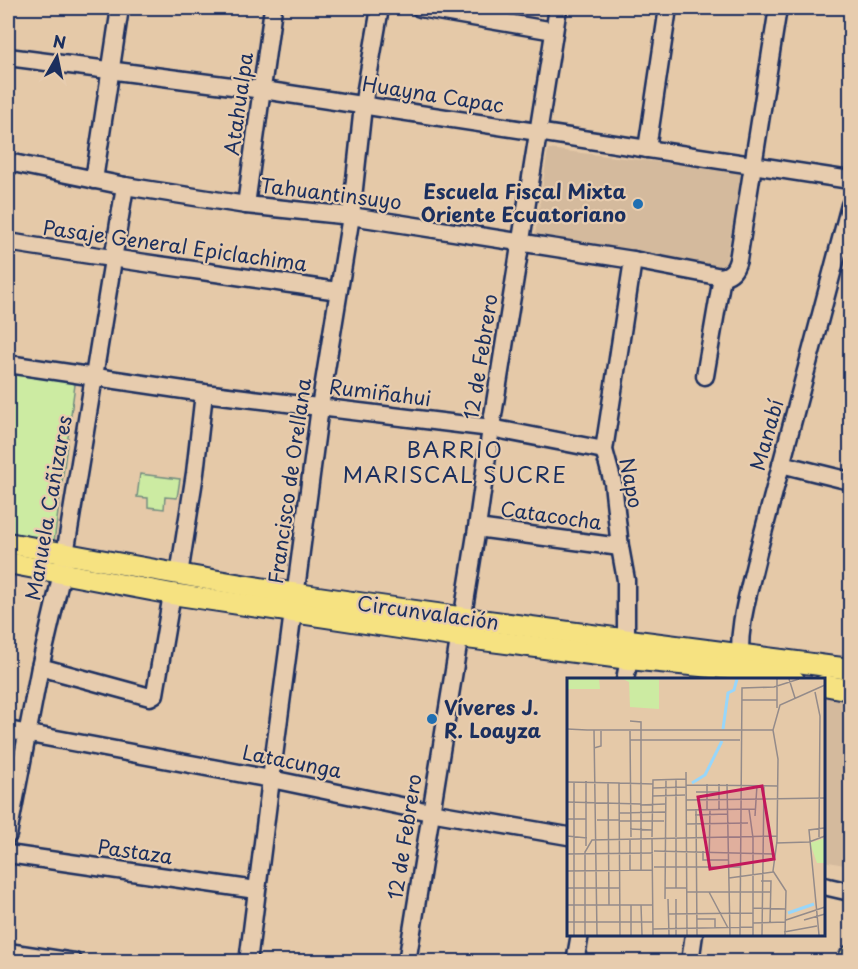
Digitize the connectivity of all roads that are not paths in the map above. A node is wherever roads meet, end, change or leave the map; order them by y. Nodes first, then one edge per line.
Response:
1 (120, 8) edge
2 (273, 8) edge
3 (380, 8) edge
4 (420, 8) edge
5 (558, 8) edge
6 (668, 8) edge
7 (778, 8) edge
8 (554, 31) junction
9 (8, 57) edge
10 (111, 70) junction
11 (263, 90) junction
12 (363, 106) junction
13 (538, 133) junction
14 (647, 149) junction
15 (8, 162) edge
16 (753, 166) junction
17 (94, 180) junction
18 (850, 180) edge
19 (125, 186) junction
20 (850, 205) edge
21 (246, 206) junction
22 (351, 216) junction
23 (8, 242) edge
24 (521, 242) junction
25 (112, 260) junction
26 (633, 260) junction
27 (722, 277) junction
28 (337, 291) junction
29 (8, 364) edge
30 (93, 376) junction
31 (705, 376) dead end
32 (204, 393) junction
33 (320, 407) junction
34 (491, 428) junction
35 (604, 450) junction
36 (781, 464) junction
37 (850, 481) edge
38 (477, 528) junction
39 (8, 543) edge
40 (620, 547) junction
41 (8, 563) edge
42 (64, 563) junction
43 (179, 575) junction
44 (172, 594) junction
45 (295, 603) junction
46 (461, 628) junction
47 (627, 650) junction
48 (40, 667) junction
49 (741, 668) edge
50 (850, 669) edge
51 (625, 678) edge
52 (785, 678) edge
53 (825, 685) edge
54 (850, 690) edge
55 (8, 730) edge
56 (27, 734) junction
57 (271, 779) junction
58 (430, 812) junction
59 (8, 835) edge
60 (567, 836) edge
61 (8, 854) edge
62 (825, 886) edge
63 (256, 890) junction
64 (850, 892) edge
65 (580, 936) edge
66 (694, 936) edge
67 (8, 952) edge
68 (850, 956) edge
69 (75, 962) edge
70 (249, 962) edge
71 (406, 962) edge
72 (575, 962) edge
73 (690, 962) edge
74 (848, 962) edge

1 - 10 street
2 - 11 street, Atahualpa
3 - 12 street, Francisco de Orellana
4 - 8 street
5 - 8 street, 12 de Febrero
6 - 14 street
7 - 16 street
8 - 13 street, 12 de Febrero
9 - 10 street, Huayna Capac
10 - 11 street, Huayna Capac
10 - 17 street
11 - 12 street, Huayna Capac
11 - 21 street, Atahualpa
12 - 13 street, Huayna Capac
12 - 22 street, Francisco de Orellana
13 - 14 street, Huayna Capac
13 - 24 street, 12 de Febrero
14 - 16 street, Huayna Capac
15 - 17 street, Tahuantinsuyo
16 - 18 street, Huayna Capac
16 - 27 street
17 - 19 street, Tahuantinsuyo
19 - 21 street, Tahuantinsuyo
19 - 25 street, Manuela Cañizares
20 - 36 street, Manabí
21 - 22 street, Tahuantinsuyo
22 - 24 street, Tahuantinsuyo
22 - 28 street, Francisco de Orellana
23 - 25 street, Pasaje General Epiclachima
24 - 26 street, Tahuantinsuyo
24 - 34 street, 12 de Febrero
25 - 28 street, Pasaje General Epiclachima
25 - 30 street, Manuela Cañizares
26 - 27 street, Tahuantinsuyo
26 - 35 street, Napo
27 - 31 street
28 - 33 street, Francisco de Orellana
29 - 30 street, Rumiñahui
30 - 32 street, Rumiñahui
30 - 42 street, Manuela Cañizares
32 - 33 street, Rumiñahui
32 - 43 street
33 - 34 street, Rumiñahui
33 - 45 street, Francisco de Orellana
34 - 35 street, Rumiñahui
34 - 38 street, 12 de Febrero
35 - 40 street, Napo
36 - 37 street
36 - 49 street, Manabí
38 - 40 street, Catacocha
38 - 46 street, 12 de Febrero
39 - 42 main road, Circunvalación
40 - 47 street, Napo
41 - 42 main road, Circunvalación
42 - 43 main road, Circunvalación
42 - 44 main road, Circunvalación
42 - 48 street, Manuela Cañizares
43 - 45 main road, Circunvalación
44 - 45 main road, Circunvalación
44 - 48 street
45 - 46 main road, Circunvalación
45 - 57 street, Francisco de Orellana
46 - 47 main road, Circunvalación
46 - 58 street, 12 de Febrero
47 - 49 main road, Circunvalación
47 - 51 street, Napo
48 - 56 street, Manuela Cañizares
49 - 50 main road, Circunvalación
49 - 52 main road, Circunvalación
53 - 54 main road
55 - 56 street, Latacunga
56 - 57 street, Latacunga
56 - 59 street, Manuela Cañizares
57 - 58 street, Latacunga
57 - 63 street, Francisco de Orellana
58 - 60 street, Latacunga
58 - 71 street, 12 de Febrero
61 - 63 street, Pastaza
62 - 64 street
63 - 70 street, Francisco de Orellana
65 - 72 street
66 - 73 street
67 - 69 street
68 - 74 main road

